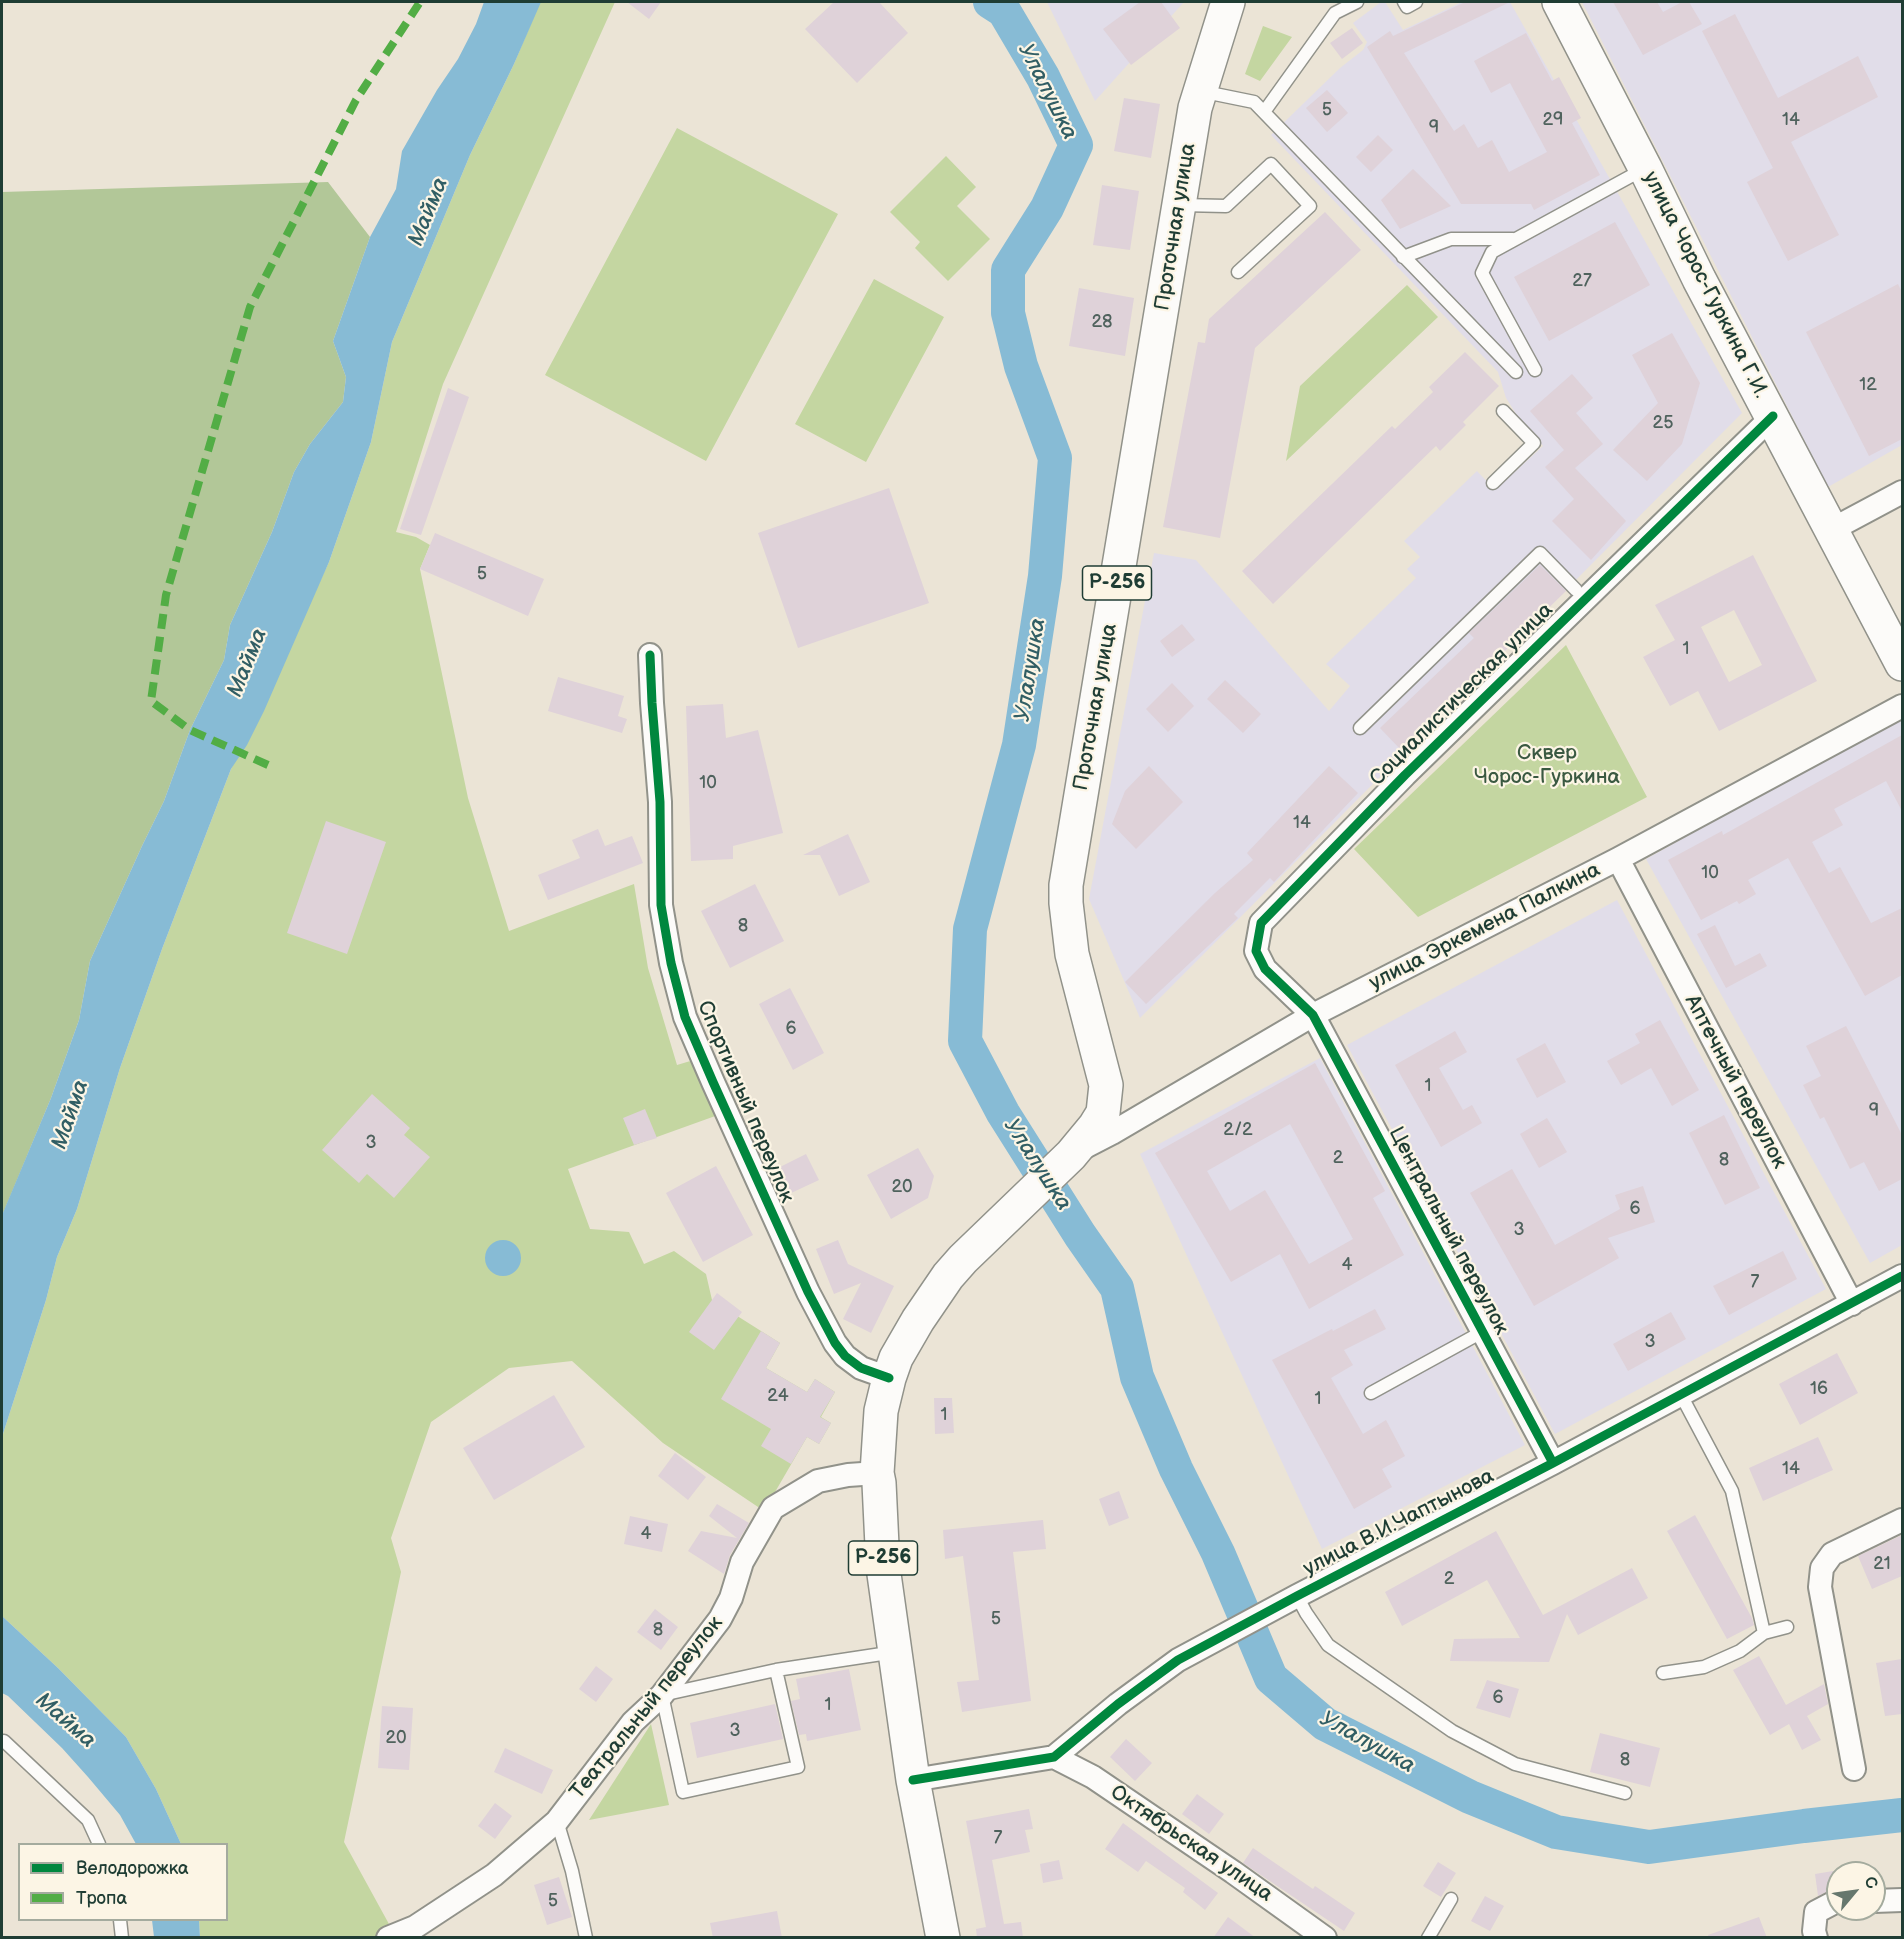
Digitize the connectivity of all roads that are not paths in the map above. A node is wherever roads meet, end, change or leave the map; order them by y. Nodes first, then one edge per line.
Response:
1 (1228, 2) edge
2 (1357, 2) edge
3 (1404, 2) edge
4 (1416, 2) edge
5 (1559, 2) edge
6 (1200, 91) junction
7 (1264, 112) junction
8 (1645, 168) junction
9 (1179, 205) junction
10 (1516, 239) junction
11 (1403, 256) junction
12 (1238, 272) dead end
13 (1535, 369) dead end
14 (1516, 372) dead end
15 (1503, 411) dead end
16 (1773, 416) junction
17 (1493, 483) dead end
18 (1902, 492) edge
19 (1831, 530) junction
20 (1581, 595) junction
21 (650, 655) dead end
22 (1902, 664) edge
23 (1902, 706) edge
24 (1360, 728) dead end
25 (1618, 859) junction
26 (1312, 1015) junction
27 (1071, 1155) junction
28 (1902, 1276) edge
29 (1852, 1304) junction
30 (1482, 1332) junction
31 (889, 1378) junction
32 (1371, 1393) dead end
33 (1681, 1395) junction
34 (1553, 1464) junction
35 (877, 1473) junction
36 (1902, 1520) edge
37 (1292, 1599) junction
38 (1787, 1627) dead end
39 (1764, 1633) junction
40 (895, 1652) junction
41 (776, 1670) junction
42 (1663, 1673) dead end
43 (662, 1695) junction
44 (4, 1741) dead end
45 (1054, 1757) junction
46 (1854, 1768) dead end
47 (913, 1780) junction
48 (1625, 1793) dead end
49 (557, 1821) junction
50 (98, 1843) edge
51 (1450, 1899) dead end
52 (1902, 1900) edge
53 (1886, 1901) edge
54 (1826, 1906) edge
55 (120, 1921) edge
56 (122, 1938) edge
57 (388, 1938) edge
58 (586, 1938) edge
59 (943, 1938) edge
60 (1325, 1938) edge
61 (1428, 1938) edge
62 (1816, 1938) edge

1 - 6 main road, Проточная улица / Р-256
2 - 7 lane
3 - 4 lane
5 - 8 main road, улица Чорос-Гуркина Г.И.
6 - 7 lane
6 - 9 main road, Проточная улица / Р-256
7 - 11 lane
8 - 10 lane
8 - 16 main road, улица Чорос-Гуркина Г.И.
9 - 12 lane
9 - 27 main road, Проточная улица / Р-256
10 - 11 lane
10 - 13 lane
11 - 14 lane
15 - 17 lane
16 - 19 main road, улица Чорос-Гуркина Г.И.
16 - 20 street, Социалистическая улица
18 - 19 street
19 - 22 main road, улица Чорос-Гуркина Г.И.
20 - 24 lane
20 - 26 street, Социалистическая улица
21 - 31 street, Спортивный переулок
23 - 25 street, улица Эркемена Палкина
25 - 26 street, улица Эркемена Палкина
25 - 29 street, Аптечный переулок
26 - 27 street, улица Эркемена Палкина
26 - 30 street, Центральный переулок
27 - 31 main road, Р-256
28 - 29 street, улица В.И.Чаптынова
29 - 33 street, улица В.И.Чаптынова
30 - 32 lane
30 - 34 street, Центральный переулок
31 - 35 main road, Р-256
33 - 34 street, улица В.И.Чаптынова
33 - 39 lane
34 - 37 street, улица В.И.Чаптынова
35 - 40 main road, Р-256
35 - 43 street, Театральный переулок
36 - 46 street
37 - 45 street, улица В.И.Чаптынова
37 - 48 lane
38 - 39 lane
39 - 42 lane
40 - 41 lane
40 - 47 main road, Р-256
41 - 43 lane
41 - 43 lane
43 - 49 street, Театральный переулок
44 - 50 lane
45 - 47 street
45 - 60 street, Октябрьская улица
47 - 59 main road, Р-256
49 - 57 street, Театральный переулок
49 - 58 lane
51 - 61 lane
52 - 53 street
54 - 62 street
55 - 56 lane

